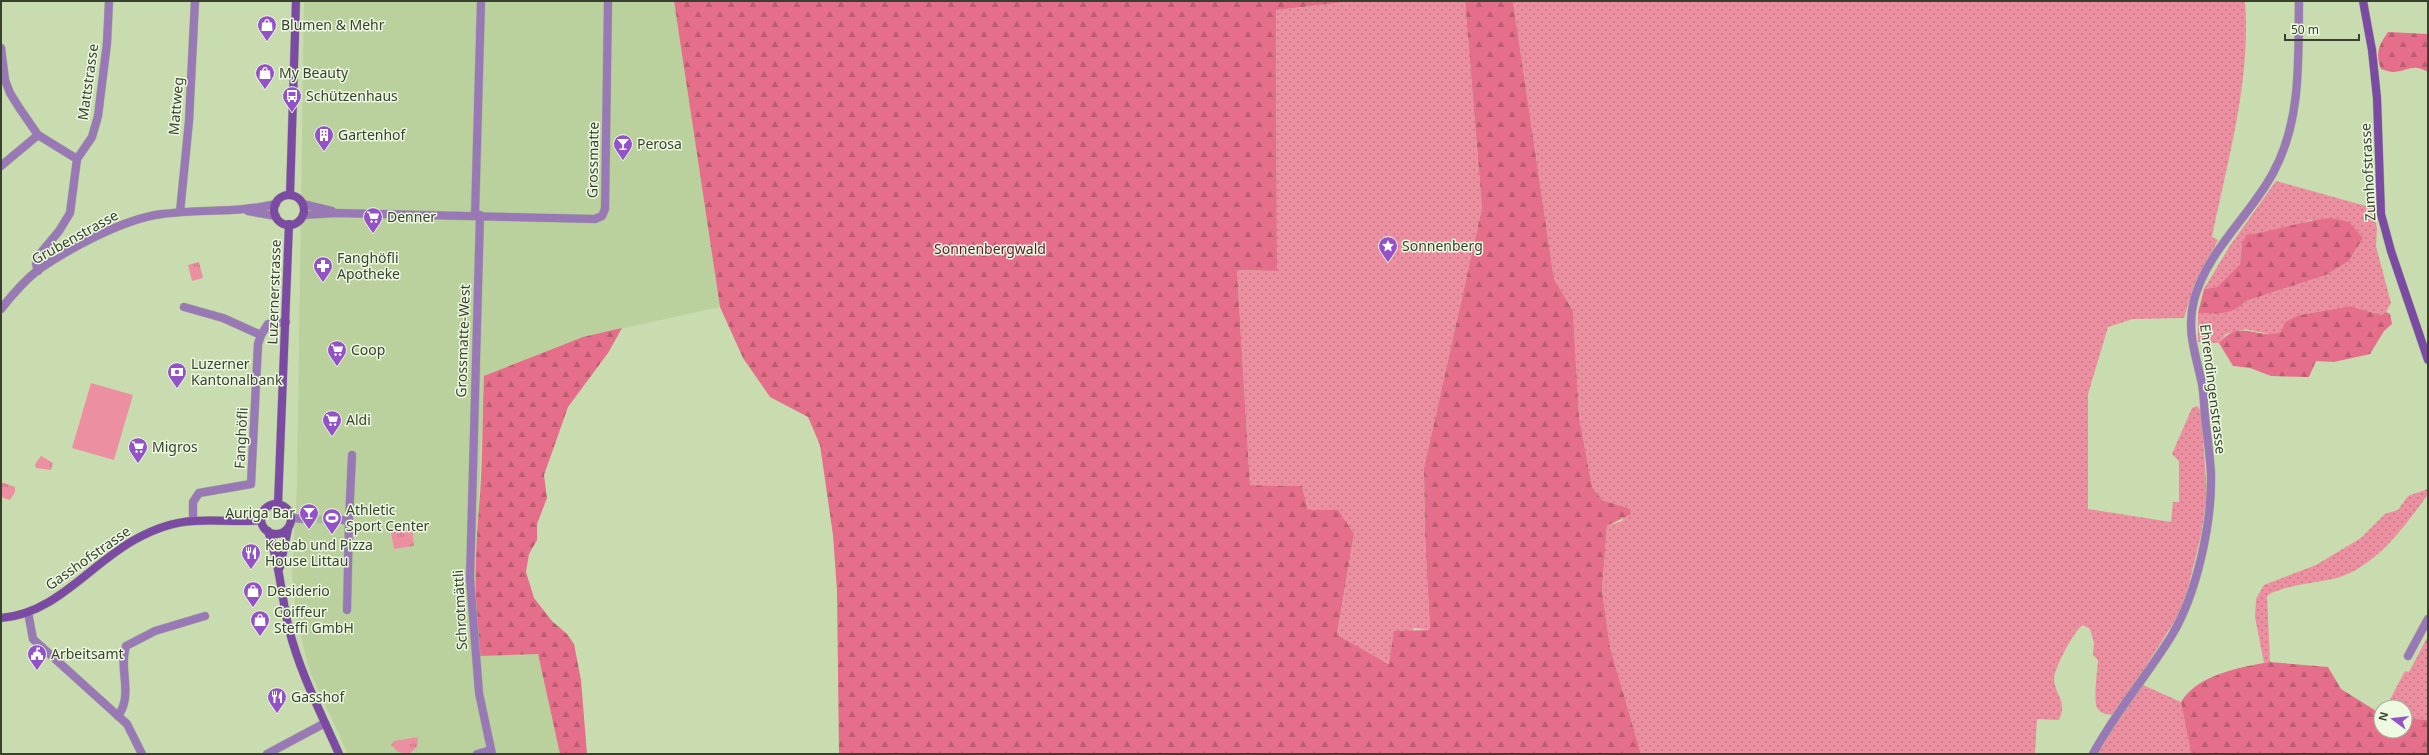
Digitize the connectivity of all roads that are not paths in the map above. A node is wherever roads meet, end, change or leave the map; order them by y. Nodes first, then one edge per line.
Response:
1 (109, 1) edge
2 (195, 1) edge
3 (296, 1) edge
4 (481, 1) edge
5 (608, 1) edge
6 (2299, 1) edge
7 (2363, 1) edge
8 (1, 48) edge
9 (38, 136) junction
10 (77, 159) junction
11 (1, 166) edge
12 (290, 196) junction
13 (276, 204) junction
14 (303, 204) junction
15 (248, 211) junction
16 (180, 212) junction
17 (336, 213) junction
18 (303, 215) junction
19 (477, 215) junction
20 (276, 216) junction
21 (289, 224) junction
22 (38, 270) junction
23 (184, 307) dead end
24 (1, 309) edge
25 (286, 322) junction
26 (261, 335) junction
27 (2428, 360) edge
28 (352, 455) dead end
29 (472, 467) joint
30 (278, 504) junction
31 (291, 518) junction
32 (305, 519) tunnel mouth
33 (262, 520) junction
34 (193, 521) junction
35 (288, 529) junction
36 (268, 531) junction
37 (279, 570) junction
38 (347, 610) dead end
39 (28, 612) junction
40 (205, 616) dead end
41 (1, 618) edge
42 (2428, 619) edge
43 (2408, 656) dead end
44 (118, 716) junction
45 (325, 723) junction
46 (491, 752) edge
47 (142, 754) edge
48 (267, 754) edge
49 (339, 754) edge
50 (476, 754) edge
51 (2093, 754) edge

1 - 10 street, Mattstrasse
2 - 16 street, Mattweg
3 - 12 main road
4 - 19 street
5 - 19 street, Grossmatte
6 - 51 street, Ehrendingenstrasse
7 - 27 main road, Zumhofstrasse
8 - 9 street
9 - 10 street
9 - 11 street
10 - 22 street, Mattstrasse
12 - 13 main road
12 - 14 main road
13 - 15 street, Grubenstrasse
13 - 20 main road
14 - 17 street, Grossmatte
14 - 18 main road
15 - 16 street, Grubenstrasse
15 - 20 street, Grubenstrasse
16 - 22 street, Grubenstrasse
17 - 18 street, Grossmatte
17 - 19 street, Grossmatte
18 - 21 main road
19 - 29 street, Grossmatte-West
20 - 21 main road
21 - 25 main road, Luzernerstrasse
22 - 24 street, Grubenstrasse
23 - 26 street
25 - 26 street
25 - 30 main road, Luzernerstrasse
26 - 34 street, Fanghöfli
28 - 38 street
29 - 46 street, Schrotmättli
30 - 31 main road
30 - 33 main road
31 - 32 street
31 - 35 main road
33 - 34 main road, Gasshofstrasse
33 - 36 main road
34 - 39 main road, Gasshofstrasse
35 - 36 main road
35 - 37 main road
36 - 37 main road
37 - 45 main road
39 - 41 main road, Gasshofstrasse
39 - 44 street
40 - 44 street
42 - 43 street
44 - 47 street
45 - 48 street
45 - 49 main road
46 - 50 street, Schrotmättli

